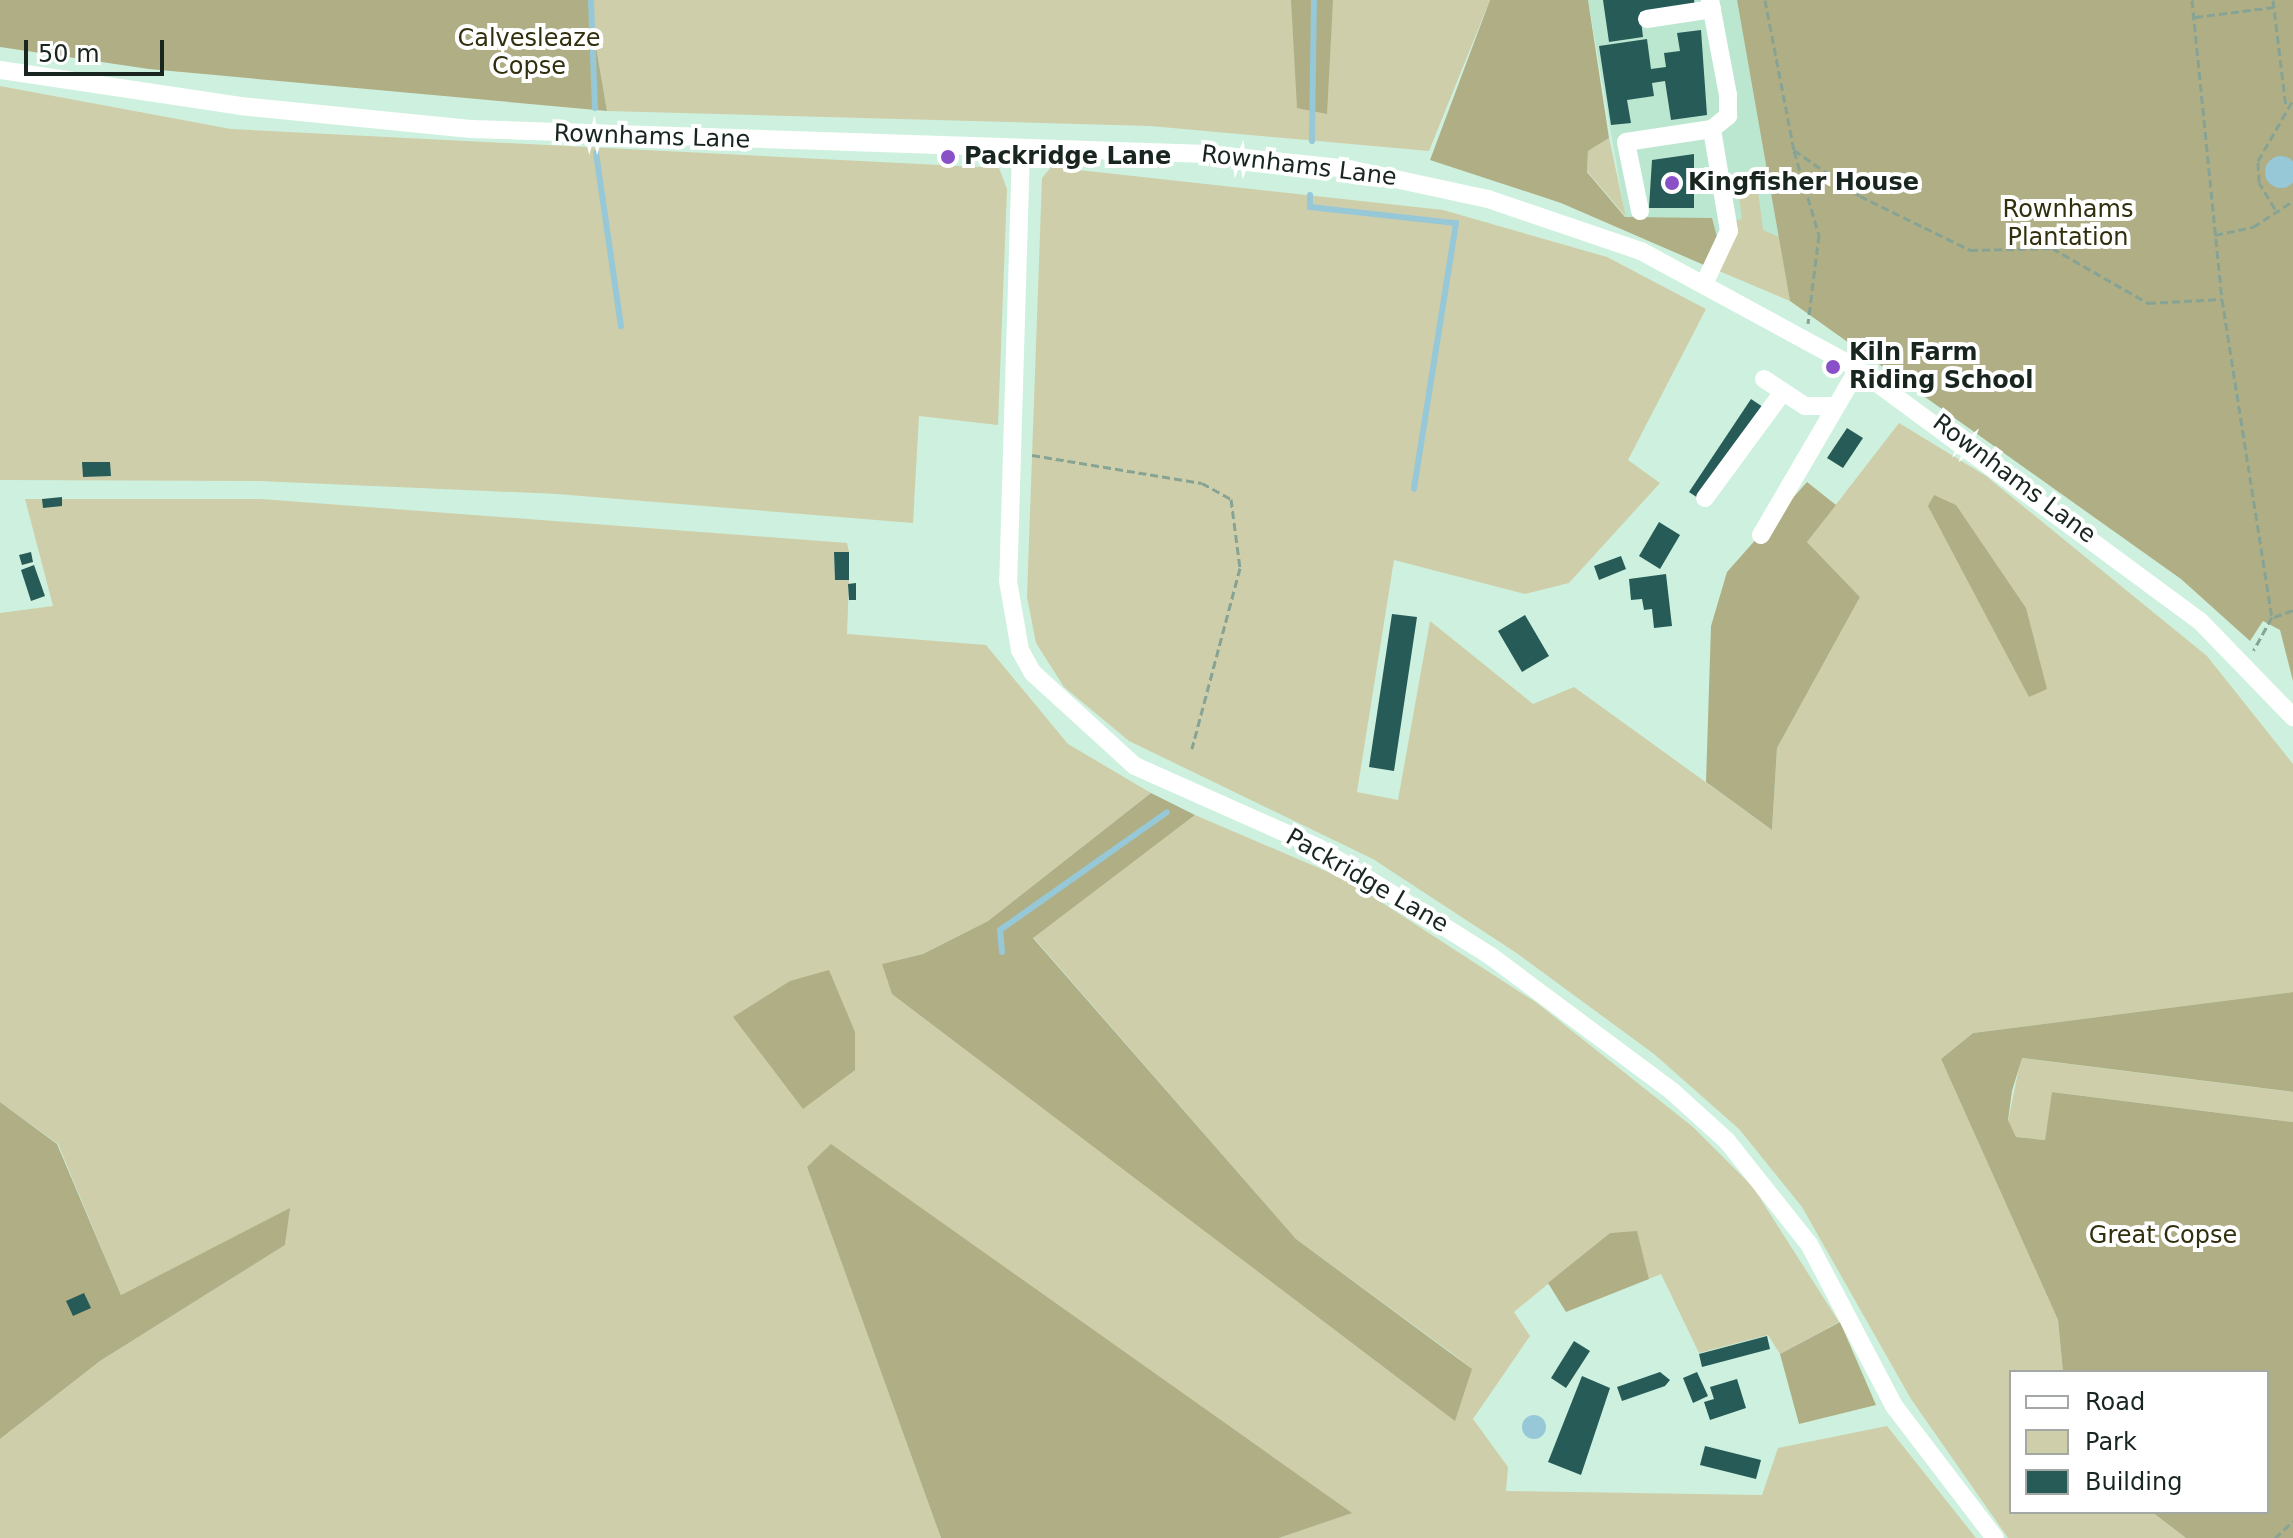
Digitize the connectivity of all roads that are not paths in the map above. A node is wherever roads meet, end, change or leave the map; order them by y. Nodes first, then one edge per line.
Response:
1 (1711, 4) edge
2 (1647, 19) dead end
3 (0, 70) edge
4 (1712, 129) junction
5 (1021, 150) junction
6 (1640, 211) dead end
7 (1705, 282) junction
8 (1858, 369) junction
9 (1764, 379) dead end
10 (1782, 393) junction
11 (1836, 406) junction
12 (1705, 498) dead end
13 (1761, 535) dead end
14 (2293, 717) edge
15 (1995, 1538) edge

1 - 2 street
1 - 4 street
3 - 5 street, Rownhams Lane
4 - 6 street
4 - 7 street
5 - 7 street, Rownhams Lane
5 - 15 street, Packridge Lane
7 - 8 street, Rownhams Lane
8 - 11 street
8 - 14 street, Rownhams Lane
9 - 10 street
10 - 11 street
10 - 12 street
11 - 13 street

